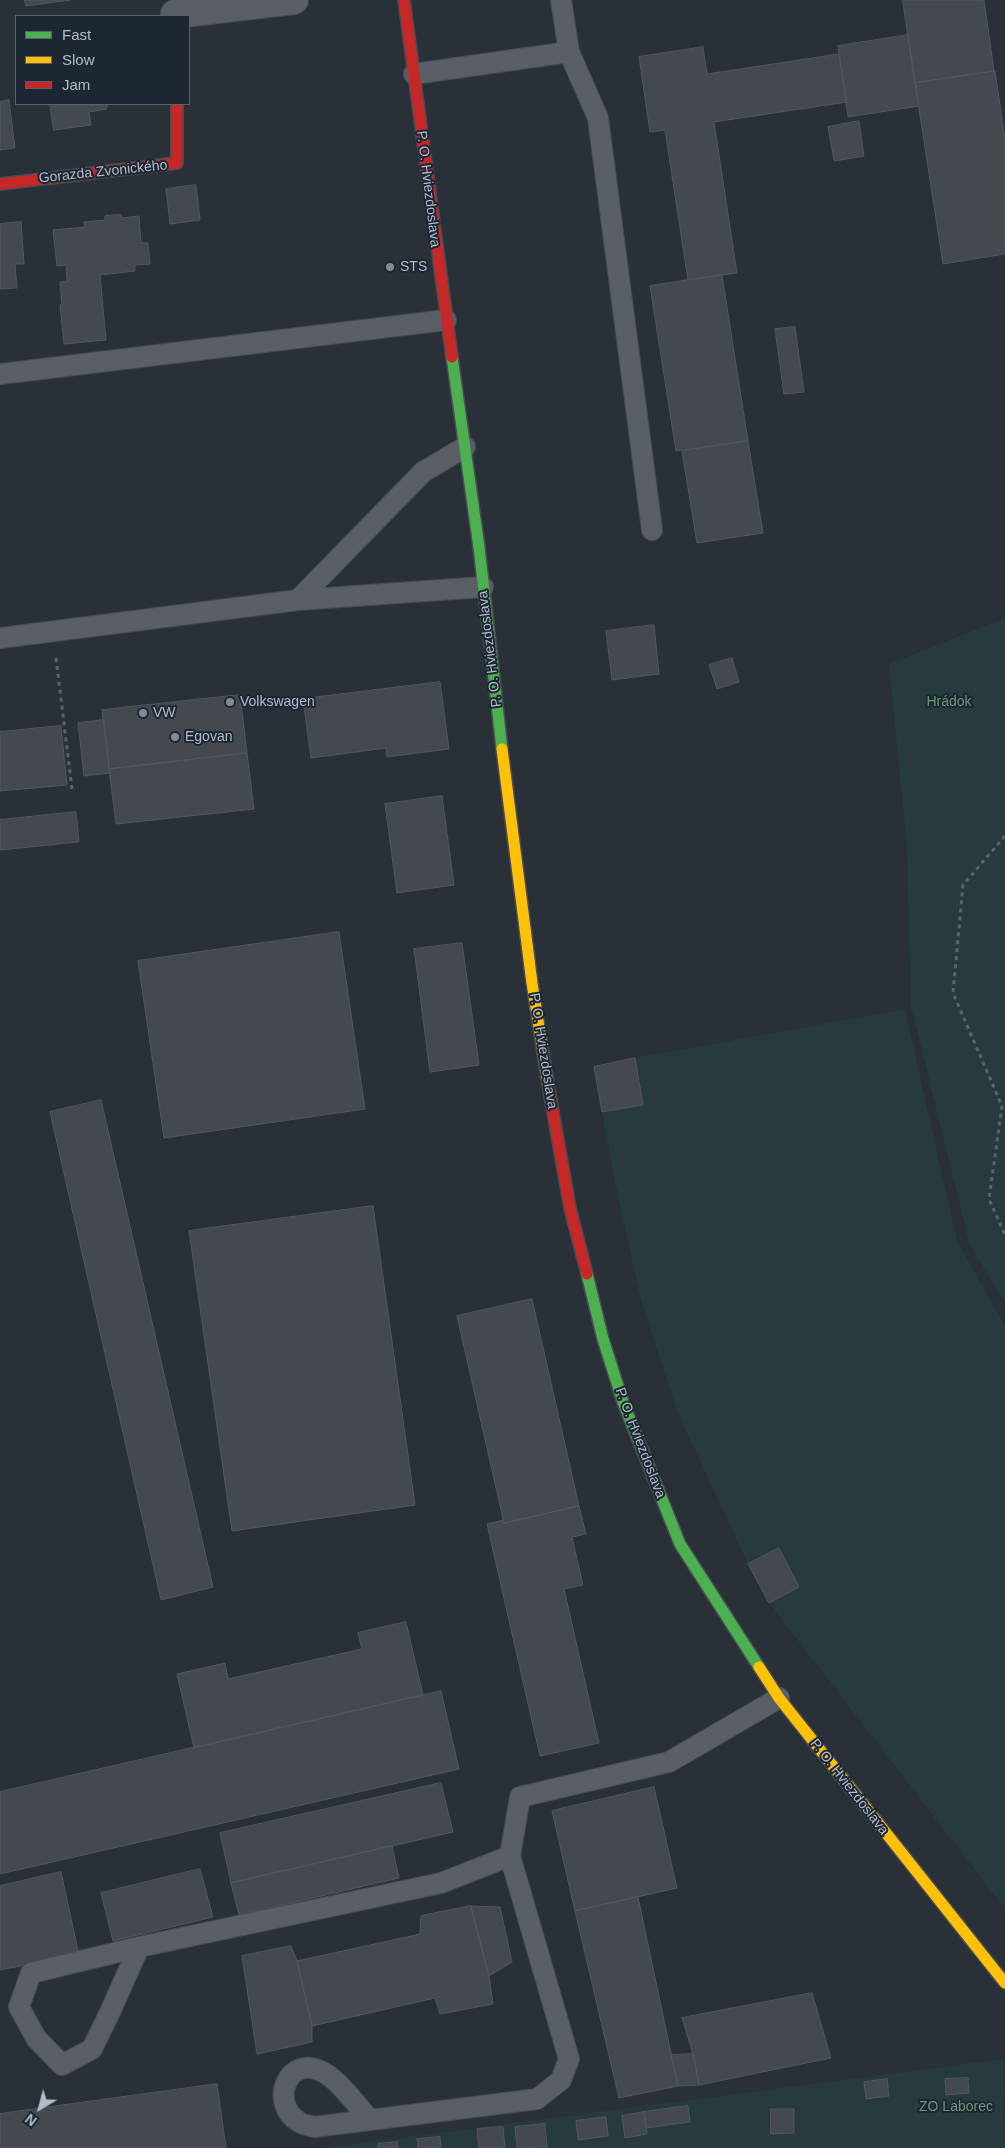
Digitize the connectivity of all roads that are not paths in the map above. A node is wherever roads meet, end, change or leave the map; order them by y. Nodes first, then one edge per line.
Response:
1 (294, 0) edge
2 (404, 0) edge
3 (561, 0) edge
4 (174, 10) edge
5 (569, 52) junction
6 (414, 74) junction
7 (177, 105) edge
8 (0, 184) edge
9 (446, 320) junction
10 (0, 374) edge
11 (465, 447) junction
12 (652, 530) dead end
13 (483, 587) junction
14 (298, 600) junction
15 (0, 638) edge
16 (778, 1698) junction
17 (510, 1856) junction
18 (139, 1947) junction
19 (1005, 1983) edge
20 (370, 2120) dead end

1 - 4 street
2 - 6 street, P. O. Hviezdoslava
3 - 5 lane
5 - 6 lane
5 - 12 lane
6 - 9 street, P. O. Hviezdoslava
7 - 8 street, Gorazda Zvonického
9 - 10 lane
9 - 11 street, P. O. Hviezdoslava
11 - 13 street, P. O. Hviezdoslava
11 - 14 lane
13 - 14 lane
13 - 16 street, P. O. Hviezdoslava
14 - 15 lane
16 - 17 lane
16 - 19 street, P. O. Hviezdoslava
17 - 18 lane
17 - 20 lane
18 - 18 lane

